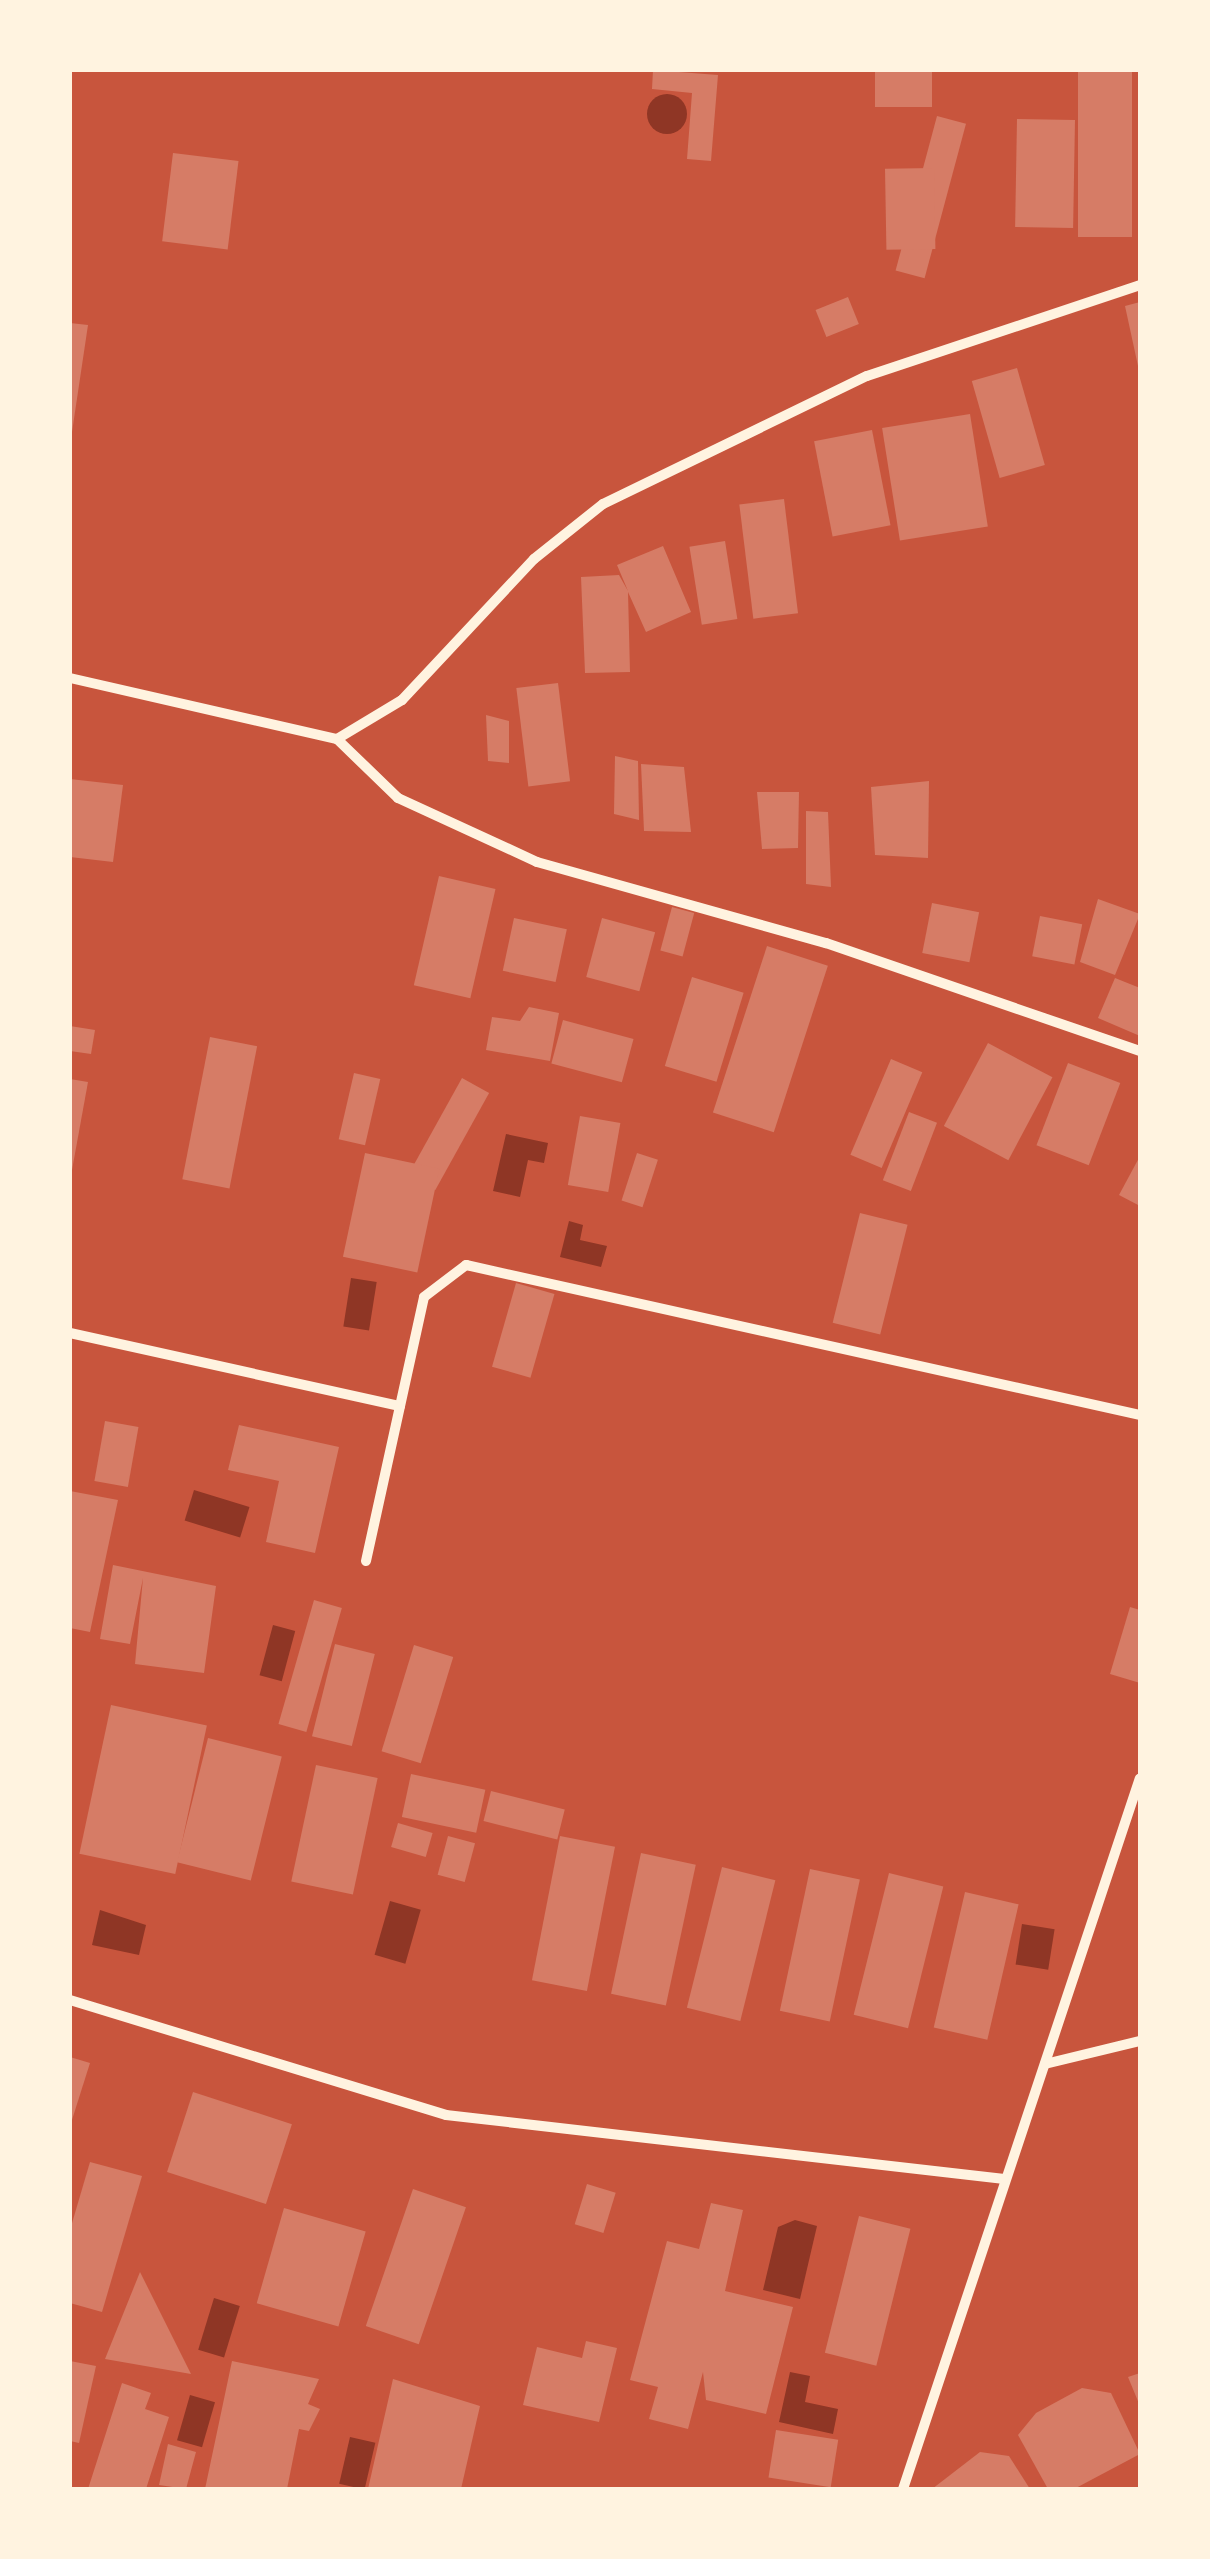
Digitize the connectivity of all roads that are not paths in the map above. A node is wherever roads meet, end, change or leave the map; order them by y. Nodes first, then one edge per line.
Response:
1 (1140, 285) edge
2 (70, 678) edge
3 (336, 738) junction
4 (1140, 1051) edge
5 (70, 1333) edge
6 (400, 1406) junction
7 (1140, 1414) edge
8 (366, 1561) dead end
9 (1140, 1778) edge
10 (70, 2000) edge
11 (1140, 2042) edge
12 (1045, 2064) junction
13 (1004, 2179) junction
14 (903, 2489) edge

1 - 3 street
2 - 3 street
3 - 4 street
5 - 6 street
6 - 7 street
6 - 8 street
9 - 12 street
10 - 13 street
11 - 12 street
12 - 13 street
13 - 14 street

